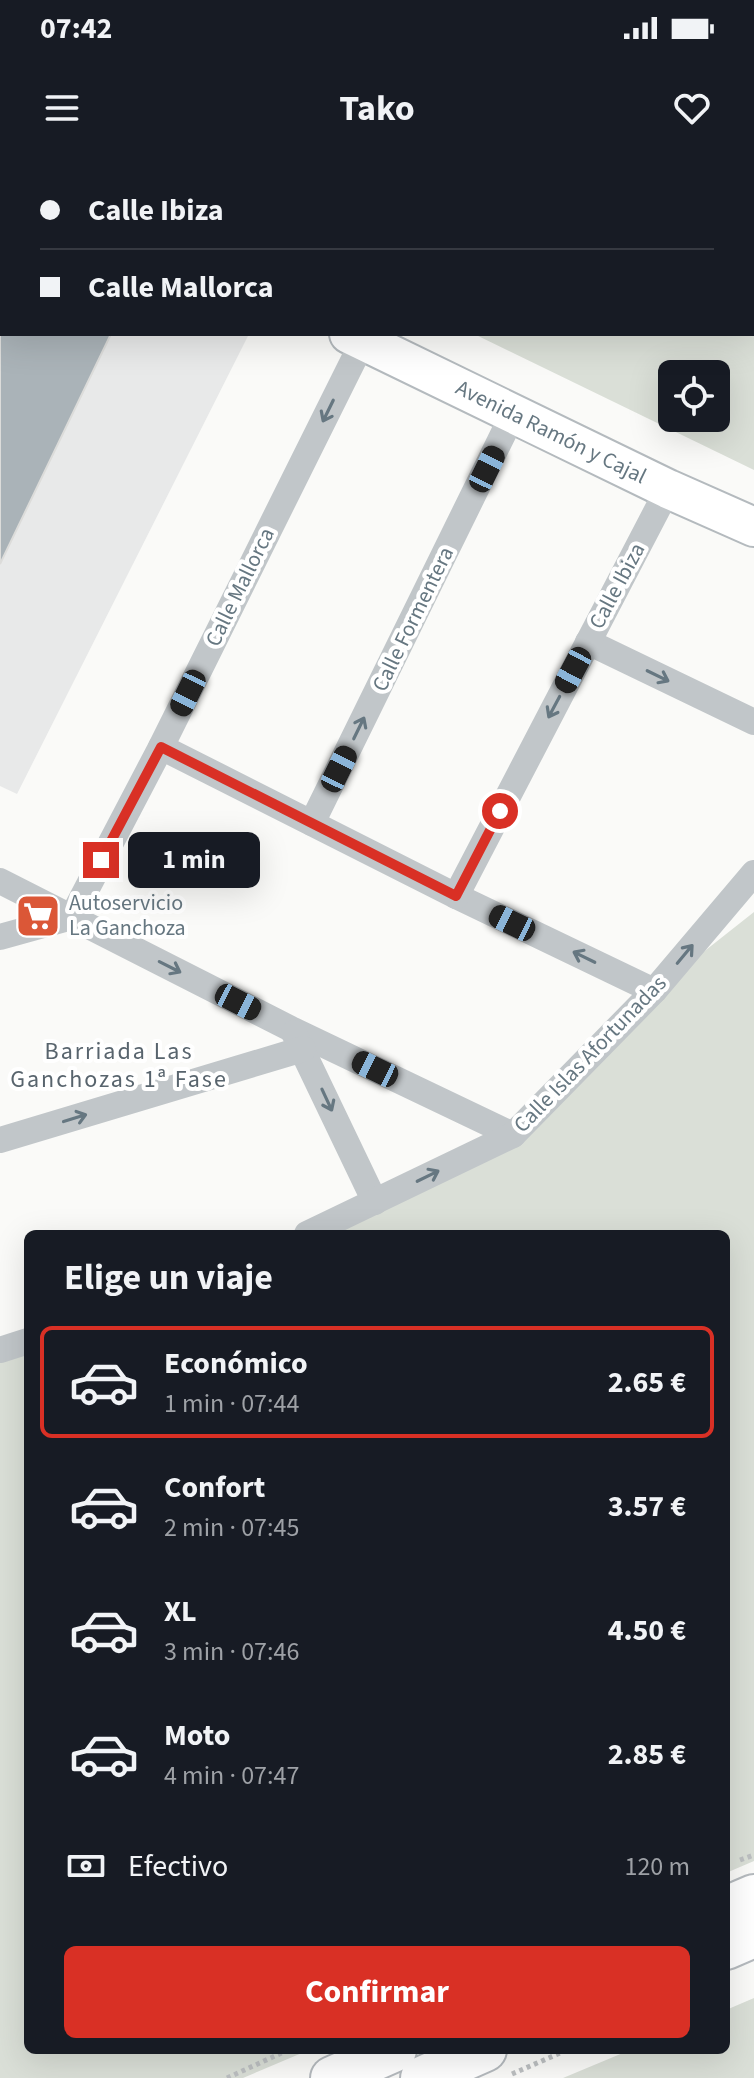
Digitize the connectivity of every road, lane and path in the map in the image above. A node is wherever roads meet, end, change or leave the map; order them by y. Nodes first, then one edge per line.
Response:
1 (356, 338) edge
2 (513, 414) junction
3 (668, 489) junction
4 (754, 527) edge
5 (588, 642) junction
6 (754, 722) edge
7 (161, 747) junction
8 (312, 823) junction
9 (754, 873) edge
10 (0, 881) edge
11 (456, 896) junction
12 (72, 917) junction
13 (0, 937) edge
14 (654, 991) junction
15 (298, 1040) junction
16 (513, 1135) junction
17 (0, 1140) edge
18 (375, 1202) junction
19 (316, 1230) edge
20 (24, 1342) edge
21 (0, 1350) edge
22 (754, 1896) edge
23 (730, 1906) edge
24 (754, 1936) edge
25 (730, 1946) edge
26 (279, 2054) edge
27 (386, 2054) edge
28 (476, 2054) edge
29 (558, 2054) edge
30 (227, 2078) edge
31 (332, 2078) edge
32 (422, 2078) edge
33 (503, 2078) edge

1 - 2 street, Avenida Ramón y Cajal
1 -> 7 street, Calle Mallorca
2 - 3 street, Avenida Ramón y Cajal
8 -> 2 street, Calle Formentera
3 - 4 street, Avenida Ramón y Cajal
3 - 5 street, Calle Ibiza
5 -> 6 street
5 -> 11 street, Calle Ibiza
7 - 8 street
7 - 12 street, Calle Mallorca
8 - 11 street
14 -> 9 street, Calle Islas Afortunadas
10 - 12 street
14 -> 11 street
12 - 13 street
12 -> 15 street
14 - 16 street, Calle Islas Afortunadas
15 - 16 street
17 -> 15 street
15 -> 18 street
18 -> 16 street, Calle Islas Afortunadas
18 - 19 street, Calle Islas Afortunadas
20 - 21 street
22 - 23 main road
24 - 25 main road
26 - 30 path
27 - 31 main road
28 - 32 main road
29 - 33 path

